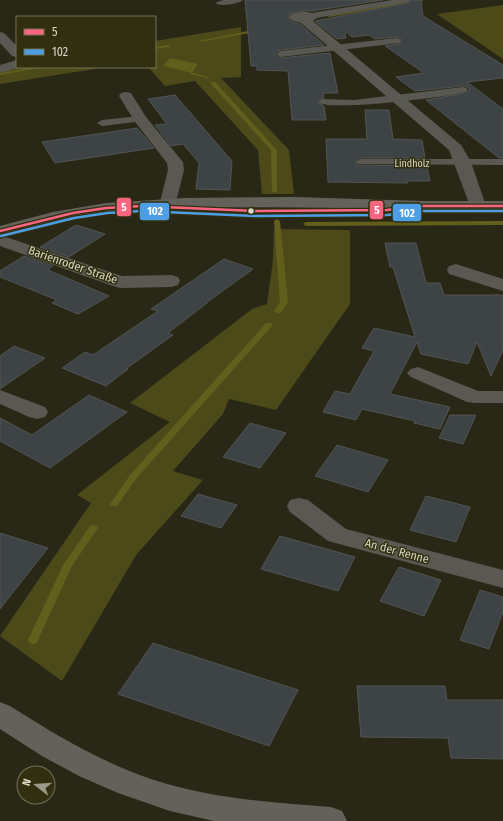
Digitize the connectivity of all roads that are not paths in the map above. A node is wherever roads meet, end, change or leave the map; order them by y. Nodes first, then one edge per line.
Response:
1 (238, 0) edge
2 (407, 0) edge
3 (219, 3) dead end
4 (303, 14) joint
5 (0, 36) edge
6 (396, 41) dead end
7 (338, 48) junction
8 (16, 52) edge
9 (280, 54) dead end
10 (16, 64) edge
11 (0, 69) edge
12 (463, 90) dead end
13 (126, 96) dead end
14 (395, 97) junction
15 (322, 102) dead end
16 (140, 119) junction
17 (102, 123) dead end
18 (360, 162) dead end
19 (463, 162) junction
20 (503, 162) edge
21 (168, 206) junction
22 (478, 206) junction
23 (503, 206) edge
24 (0, 231) edge
25 (0, 240) edge
26 (456, 270) dead end
27 (170, 280) dead end
28 (503, 285) edge
29 (418, 373) dead end
30 (0, 396) edge
31 (503, 397) edge
32 (37, 412) dead end
33 (299, 506) dead end
34 (503, 579) edge
35 (0, 714) edge
36 (331, 821) edge

1 - 3 lane
2 - 4 lane
4 - 7 street
5 - 8 street
6 - 7 lane
7 - 9 lane
7 - 14 street
10 - 11 street
12 - 14 lane
13 - 16 street
14 - 15 lane
14 - 19 street
16 - 17 lane
16 - 21 street
18 - 19 lane, Lindholz
19 - 20 lane, Lindholz
19 - 22 street
21 - 22 main road
21 - 24 main road
22 - 23 main road
25 - 27 street, Barienroder Straße
26 - 28 street
29 - 31 street
30 - 32 street
33 - 34 street, An der Renne
35 - 36 main road

